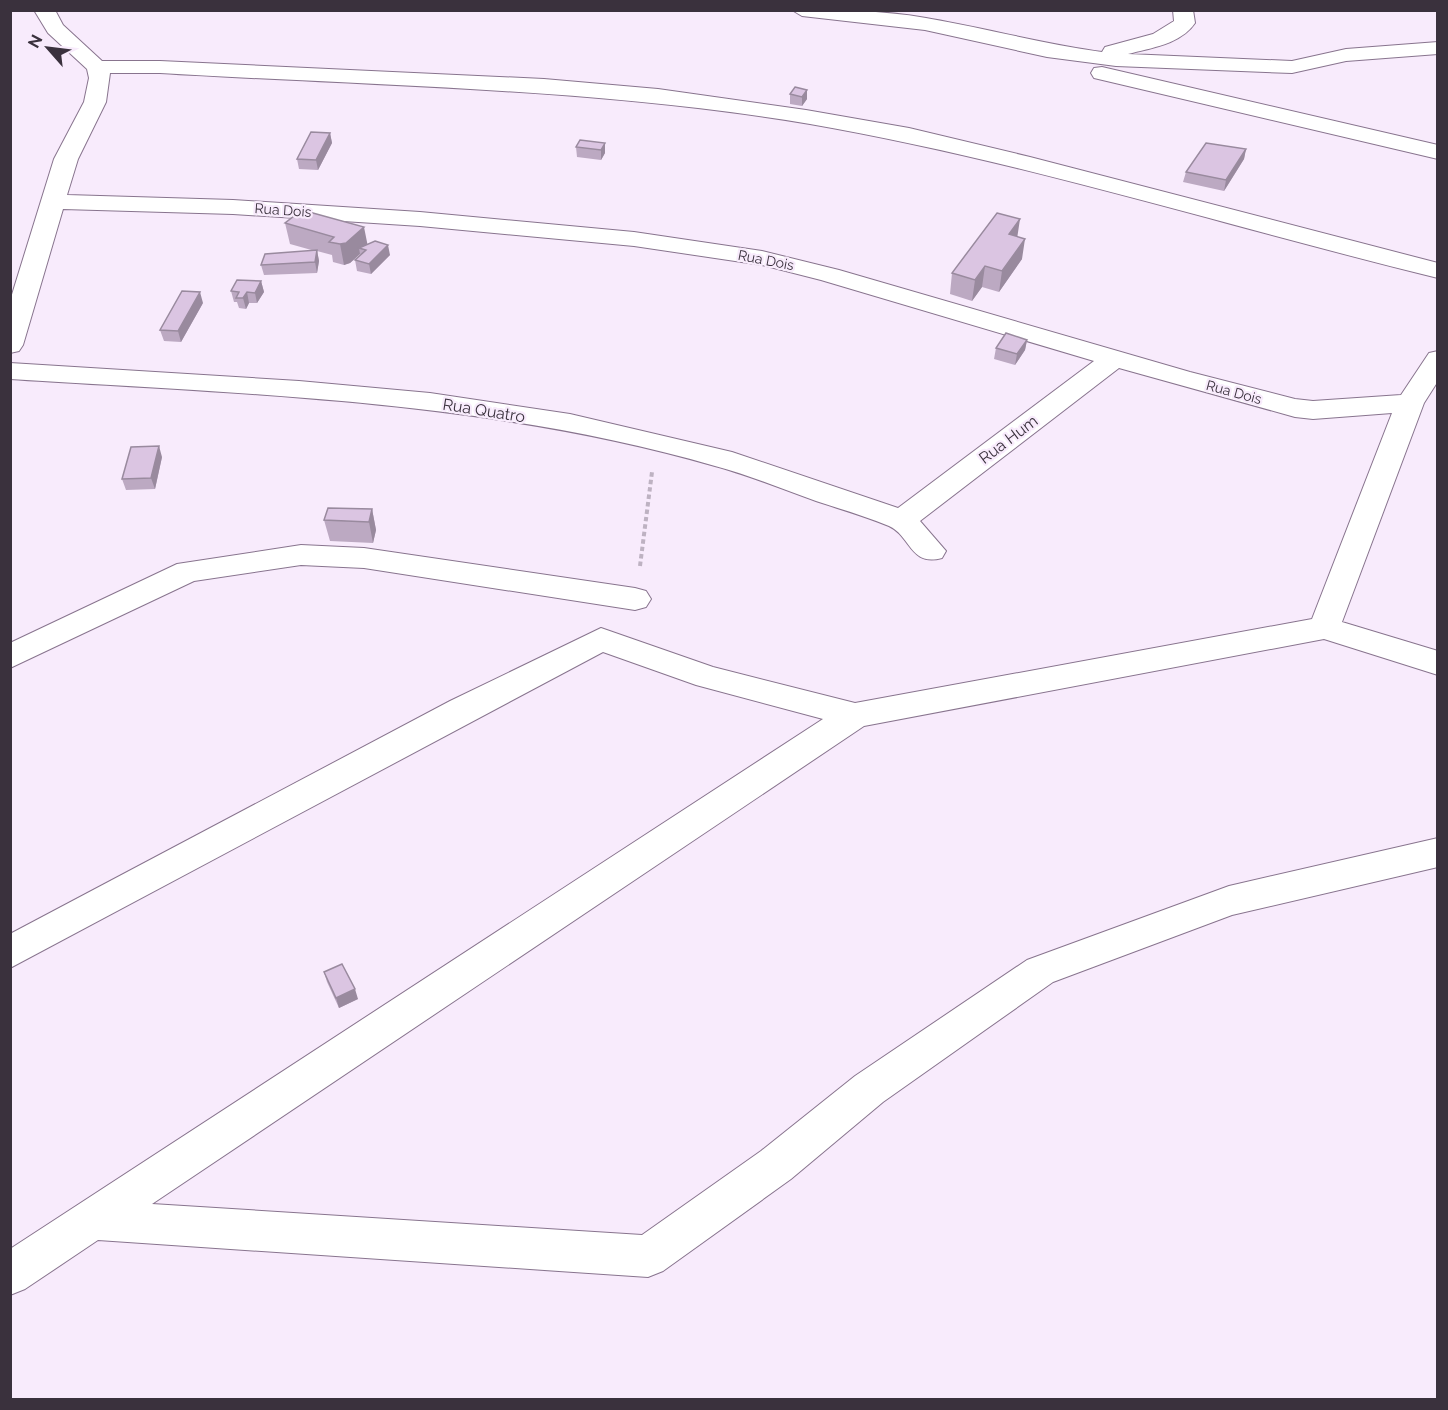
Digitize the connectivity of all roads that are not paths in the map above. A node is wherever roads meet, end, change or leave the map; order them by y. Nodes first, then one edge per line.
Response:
1 (44, 10) edge
2 (802, 10) edge
3 (1184, 10) edge
4 (1437, 48) edge
5 (1047, 51) junction
6 (1097, 58) junction
7 (97, 67) junction
8 (1437, 152) edge
9 (53, 202) junction
10 (1437, 271) edge
11 (10, 345) edge
12 (1114, 359) junction
13 (1437, 359) edge
14 (10, 371) edge
15 (1410, 403) junction
16 (902, 520) junction
17 (931, 551) dead end
18 (635, 598) road end
19 (1324, 628) junction
20 (10, 657) edge
21 (1437, 663) edge
22 (855, 715) junction
23 (1437, 852) edge
24 (10, 952) edge
25 (94, 1220) junction
26 (10, 1274) edge

1 - 7 street
2 - 5 street
3 - 6 street
4 - 6 street
5 - 6 street
5 - 8 street
7 - 9 street
7 - 10 street
9 - 11 street
9 - 12 street, Rua Dois
12 - 15 street, Rua Dois
12 - 16 street, Rua Hum
13 - 15 street
14 - 16 street, Rua Quatro
15 - 19 street
16 - 17 street, Rua Quatro
18 - 20 street
19 - 21 street
19 - 22 street
22 - 24 street
22 - 25 street
23 - 25 street
25 - 26 street

